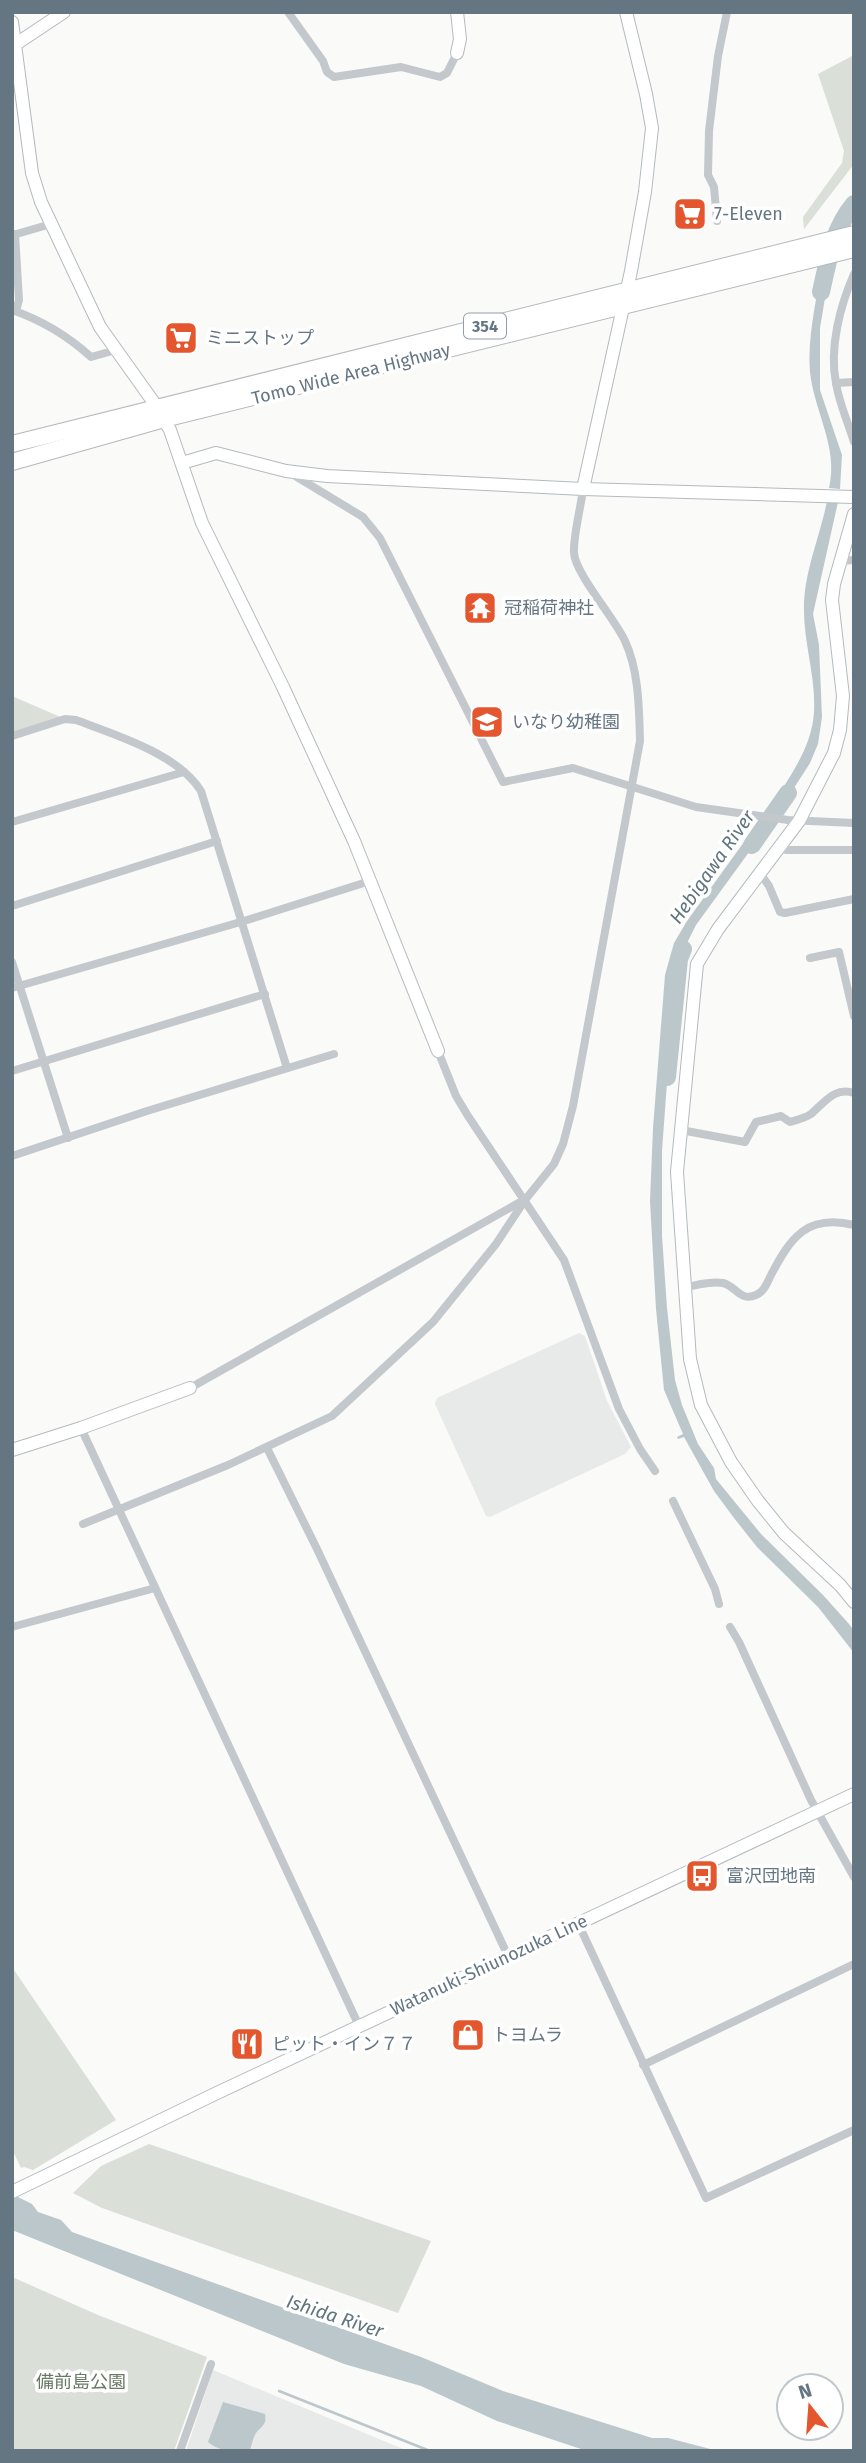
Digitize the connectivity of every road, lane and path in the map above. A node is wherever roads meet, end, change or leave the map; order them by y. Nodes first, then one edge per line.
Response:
1 (64, 12) edge
2 (288, 12) edge
3 (457, 12) edge
4 (626, 12) edge
5 (717, 13) edge
6 (726, 13) edge
7 (12, 22) edge
8 (16, 44) junction
9 (457, 53) joint
10 (717, 220) dead end
11 (51, 224) junction
12 (14, 235) edge
13 (853, 244) edge
14 (854, 274) edge
15 (625, 299) junction
16 (14, 311) edge
17 (116, 349) junction
18 (854, 382) edge
19 (836, 383) junction
20 (161, 413) junction
21 (854, 442) edge
22 (12, 444) edge
23 (12, 462) edge
24 (182, 463) junction
25 (286, 471) junction
26 (583, 489) junction
27 (853, 497) edge
28 (854, 514) edge
29 (847, 561) edge
30 (848, 696) edge
31 (12, 736) edge
32 (184, 772) junction
33 (632, 785) junction
34 (794, 820) junction
35 (12, 822) edge
36 (854, 823) edge
37 (218, 841) junction
38 (779, 845) junction
39 (854, 850) edge
40 (757, 875) junction
41 (370, 881) junction
42 (854, 899) edge
43 (12, 906) edge
44 (244, 921) junction
45 (810, 958) dead end
46 (12, 962) edge
47 (16, 987) edge
48 (265, 994) junction
49 (854, 1016) edge
50 (438, 1051) joint
51 (334, 1055) dead end
52 (43, 1061) junction
53 (287, 1068) junction
54 (12, 1071) edge
55 (853, 1091) edge
56 (681, 1130) junction
57 (68, 1138) junction
58 (12, 1156) edge
59 (525, 1200) junction
60 (854, 1225) edge
61 (685, 1287) junction
62 (190, 1388) joint
63 (81, 1428) junction
64 (267, 1448) junction
65 (12, 1450) edge
66 (655, 1471) dead end
67 (673, 1501) dead end
68 (119, 1509) junction
69 (83, 1524) dead end
70 (155, 1588) junction
71 (854, 1602) edge
72 (719, 1604) dead end
73 (12, 1627) edge
74 (730, 1628) dead end
75 (854, 1794) edge
76 (818, 1811) junction
77 (854, 1877) edge
78 (578, 1923) junction
79 (508, 1956) junction
80 (854, 1964) edge
81 (359, 2026) junction
82 (643, 2065) junction
83 (854, 2130) edge
84 (17, 2190) edge
85 (211, 2364) dead end
86 (180, 2451) edge

1 - 8 street
2 - 9 street
3 - 9 street
4 - 15 street
5 - 6 street
6 - 10 street
7 - 8 street
8 - 11 street
11 - 12 street
11 - 17 street
12 - 16 street
13 - 15 highway, Tomo Wide Area Highway / 354
13 - 15 highway, Tomo Wide Area Highway / 354
14 - 19 street
15 - 20 highway, Tomo Wide Area Highway / 354
15 - 26 street
16 - 17 street
17 - 20 street
18 - 19 street
19 - 21 street
20 - 22 highway, Tomo Wide Area Highway / 354
20 - 23 highway, Tomo Wide Area Highway / 354
20 - 24 street
24 - 25 street
24 - 41 street
25 - 26 street
25 - 33 street
26 - 27 street
26 - 33 street
28 - 29 street
29 - 30 street
30 - 34 street
31 - 32 street
32 - 35 street
32 - 37 street
33 - 34 street
33 - 59 street
34 - 36 street
34 - 38 street
37 - 43 street
37 - 44 street
38 - 39 street
38 - 40 street
40 - 42 street
40 - 56 street
41 - 44 street
41 - 50 street
44 - 47 street
44 - 48 street
45 - 49 street
46 - 47 street
47 - 52 street
48 - 52 street
48 - 53 street
50 - 59 street
51 - 53 street
52 - 54 street
52 - 57 street
53 - 57 street
55 - 56 street
56 - 61 street
57 - 58 street
59 - 62 street
59 - 64 street
59 - 66 street
60 - 61 street
61 - 71 street
62 - 63 street
63 - 65 street
63 - 68 street
64 - 68 street
64 - 79 street
67 - 72 street
68 - 69 street
68 - 70 street
70 - 73 street
70 - 81 street
74 - 76 street
75 - 76 street, Watanuki-Shiunozuka Line
76 - 77 street
76 - 78 street, Watanuki-Shiunozuka Line
78 - 79 street, Watanuki-Shiunozuka Line
78 - 82 street
79 - 81 street, Watanuki-Shiunozuka Line
80 - 82 street
81 - 84 street, Watanuki-Shiunozuka Line
82 - 83 street
85 - 86 street

